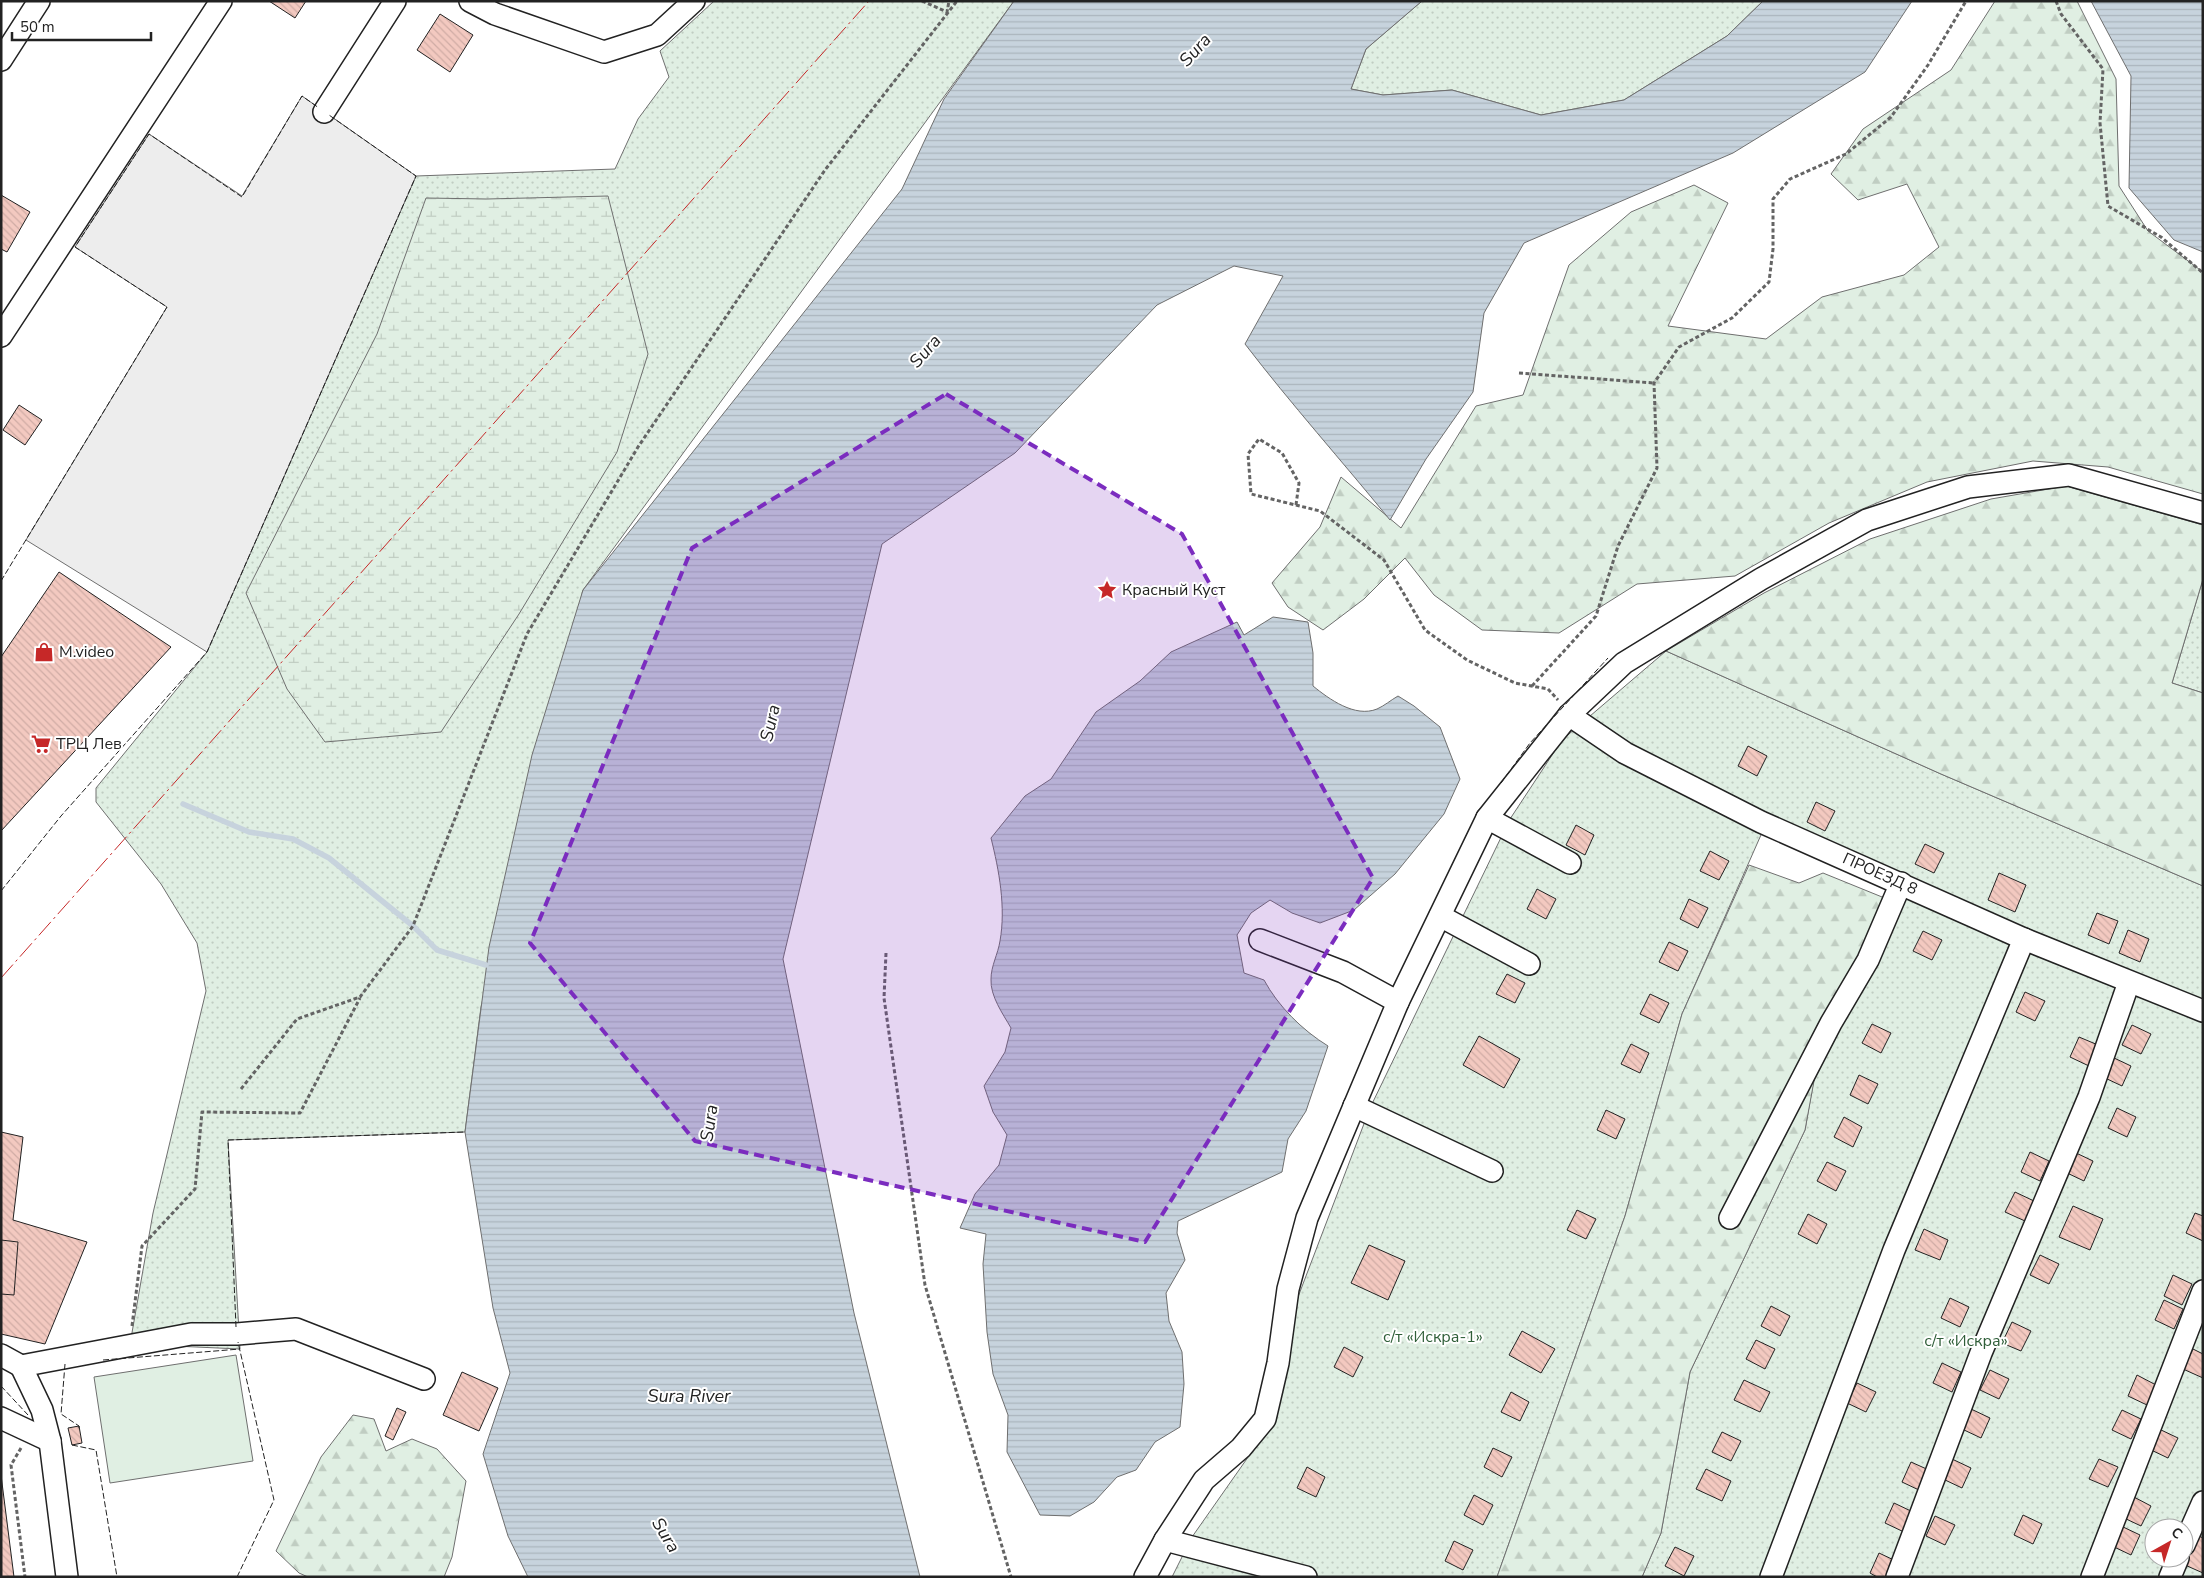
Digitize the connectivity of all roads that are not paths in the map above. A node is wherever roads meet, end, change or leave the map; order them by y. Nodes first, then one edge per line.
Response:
1 (39, 1) edge
2 (221, 1) edge
3 (395, 1) edge
4 (470, 1) edge
5 (694, 1) edge
6 (1, 60) edge
7 (324, 112) dead end
8 (1, 336) edge
9 (2203, 513) edge
10 (1569, 715) junction
11 (1487, 818) junction
12 (1570, 863) dead end
13 (1901, 883) junction
14 (1440, 916) junction
15 (2024, 939) junction
16 (1260, 940) dead end
17 (1529, 964) dead end
18 (2129, 982) junction
19 (1398, 1002) junction
20 (2203, 1011) edge
21 (1354, 1106) junction
22 (1492, 1171) dead end
23 (1730, 1218) dead end
24 (2203, 1292) edge
25 (1, 1356) edge
26 (21, 1366) junction
27 (424, 1379) dead end
28 (1, 1418) edge
29 (50, 1441) junction
30 (2203, 1502) edge
31 (2194, 1522) edge
32 (1165, 1540) junction
33 (67, 1577) edge
34 (1145, 1577) edge
35 (1306, 1577) edge
36 (1771, 1577) edge
37 (1897, 1577) edge
38 (2092, 1577) edge

1 - 6 street
2 - 8 street
3 - 7 street
4 - 5 street
9 - 10 street
10 - 11 street
10 - 13 street, ПРОЕЗД 8
11 - 12 street
11 - 14 street
13 - 15 street, ПРОЕЗД 8
13 - 23 street
14 - 17 street
14 - 19 street
15 - 18 street, ПРОЕЗД 8
15 - 36 street
16 - 19 street
18 - 20 street, ПРОЕЗД 8
18 - 37 street
19 - 21 street
21 - 22 street
21 - 32 street
24 - 38 street
25 - 26 street
26 - 27 street
26 - 29 street
28 - 29 street
29 - 33 street
30 - 31 street
32 - 34 street
32 - 35 street

